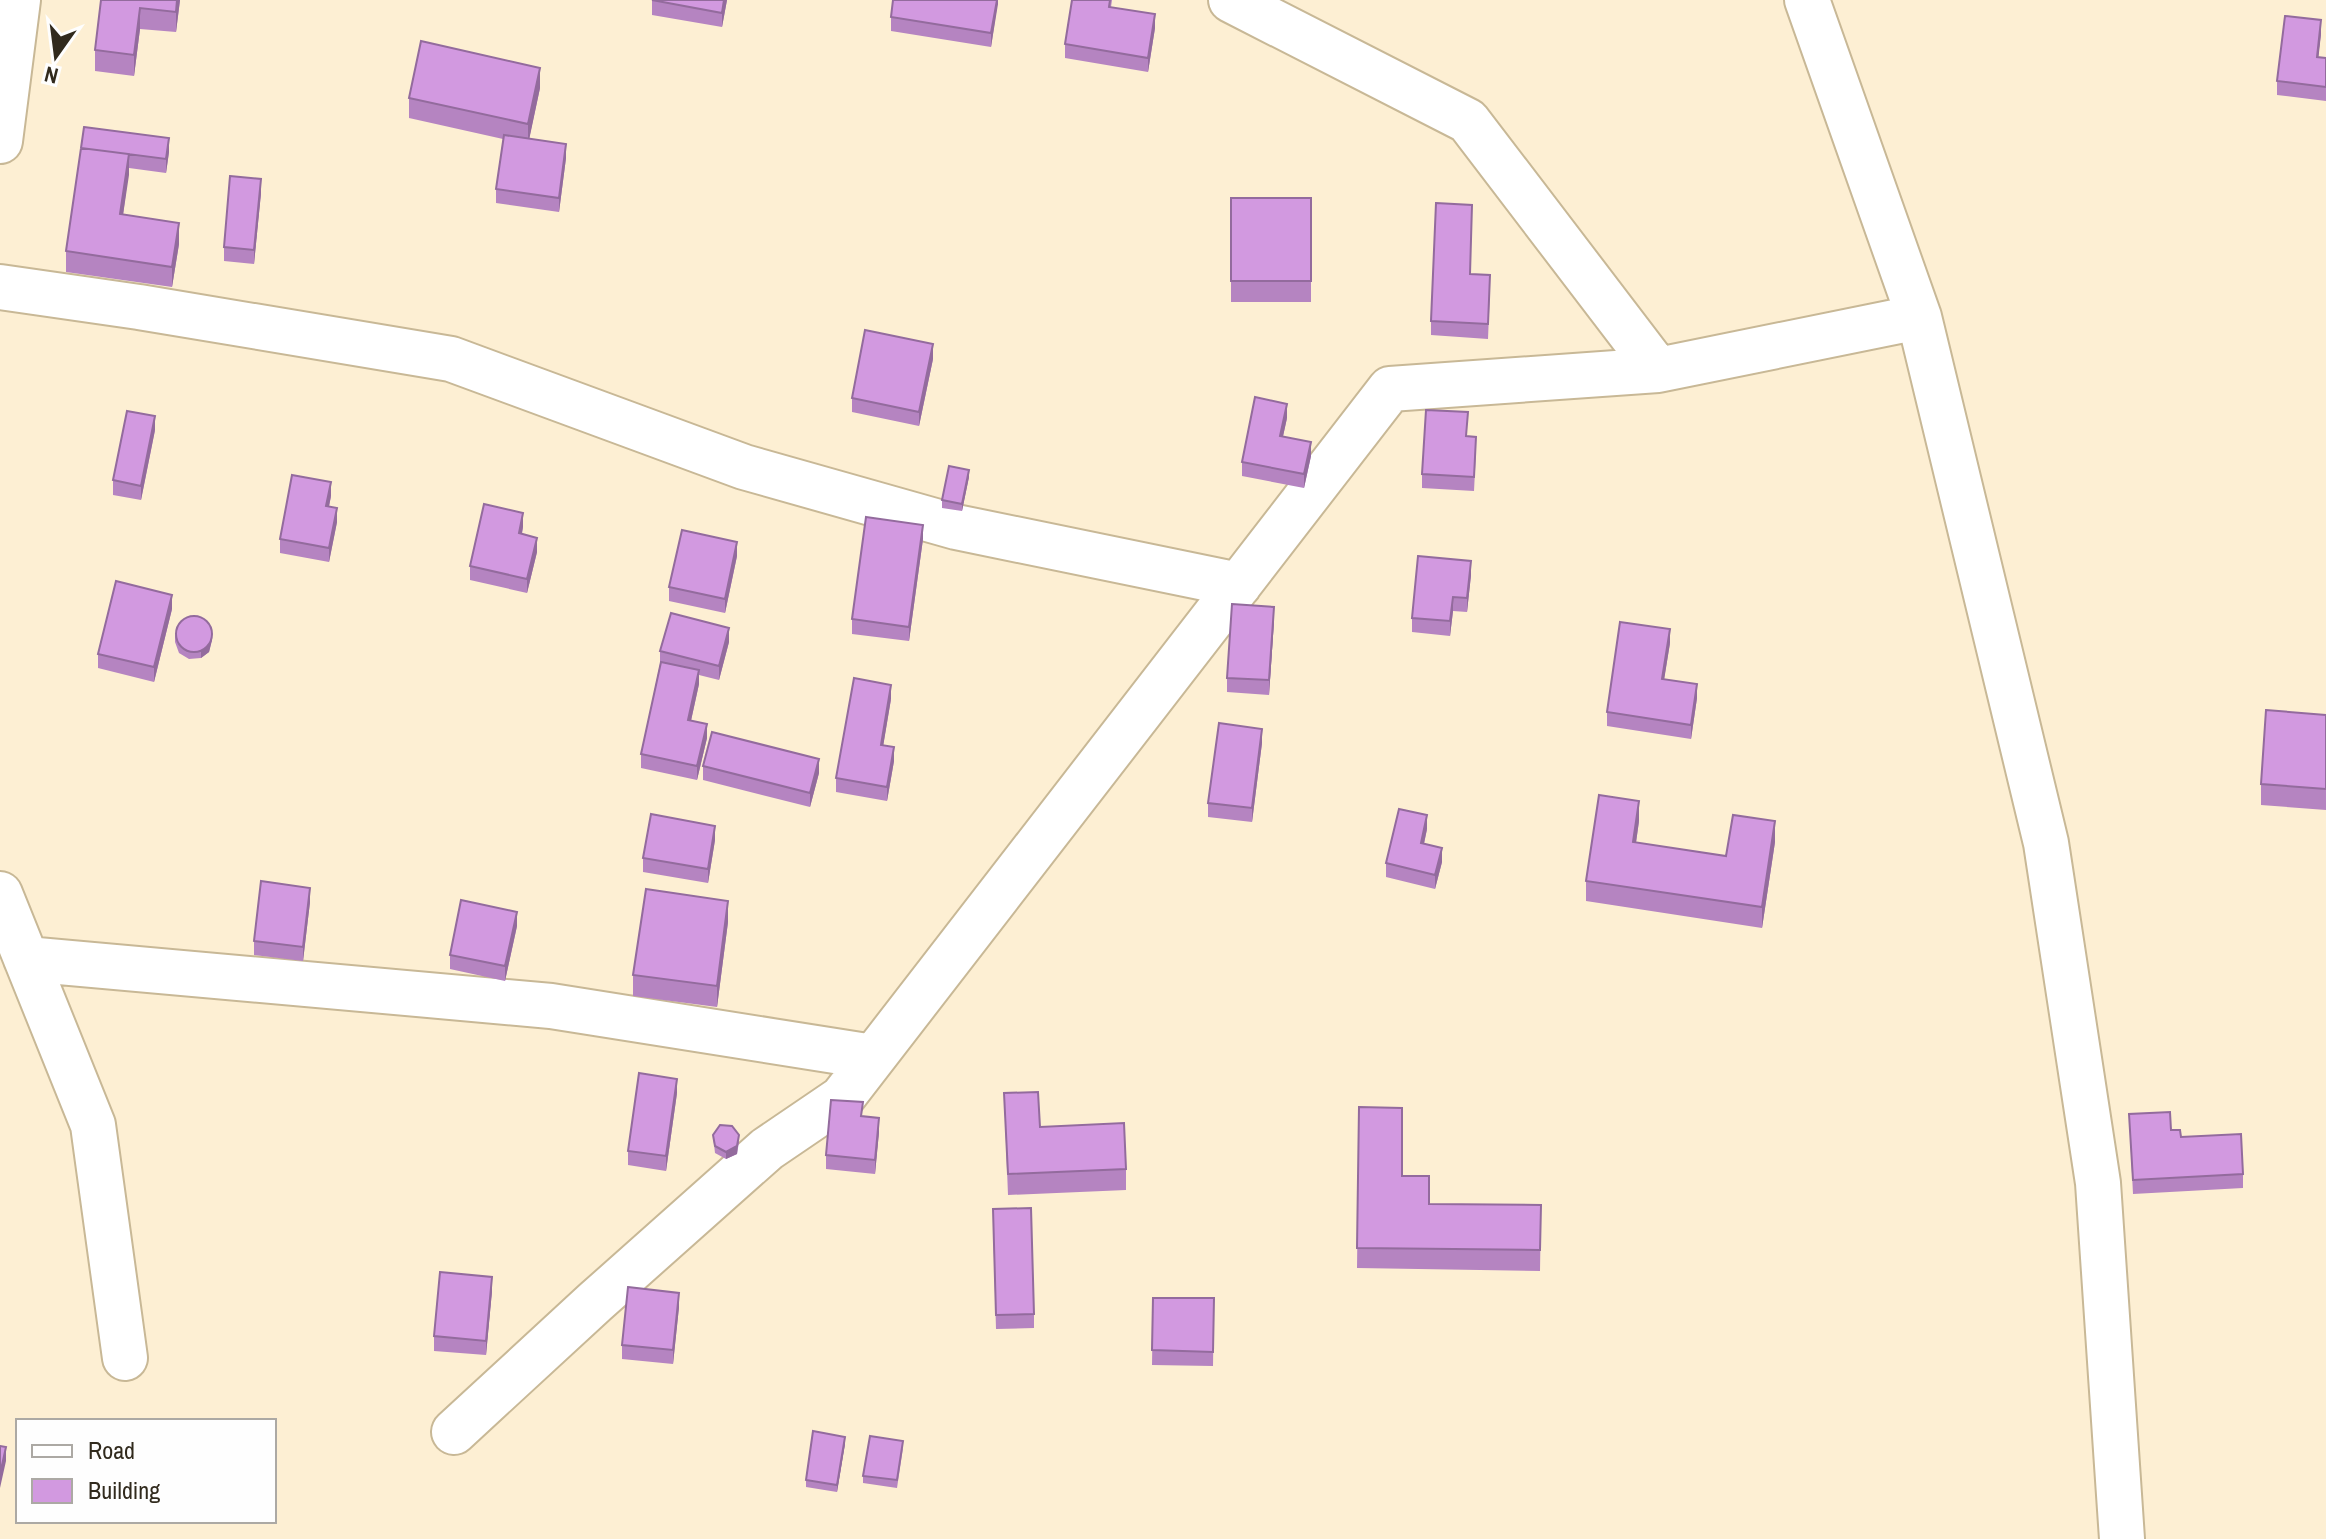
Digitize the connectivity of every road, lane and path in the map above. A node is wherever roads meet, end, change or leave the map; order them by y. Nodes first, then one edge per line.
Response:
1 (18, 0) edge
2 (1231, 0) edge
3 (1807, 0) edge
4 (0, 141) edge
5 (0, 287) edge
6 (1919, 317) junction
7 (1658, 370) junction
8 (1239, 585) junction
9 (0, 894) edge
10 (26, 959) junction
11 (873, 1057) junction
12 (125, 1358) dead end
13 (454, 1432) dead end
14 (2122, 1539) edge

1 - 4 street
2 - 7 street
3 - 6 street
5 - 8 street
6 - 7 street
6 - 14 street
7 - 8 street
8 - 11 street
9 - 10 street
10 - 11 street
10 - 12 street
11 - 13 street

